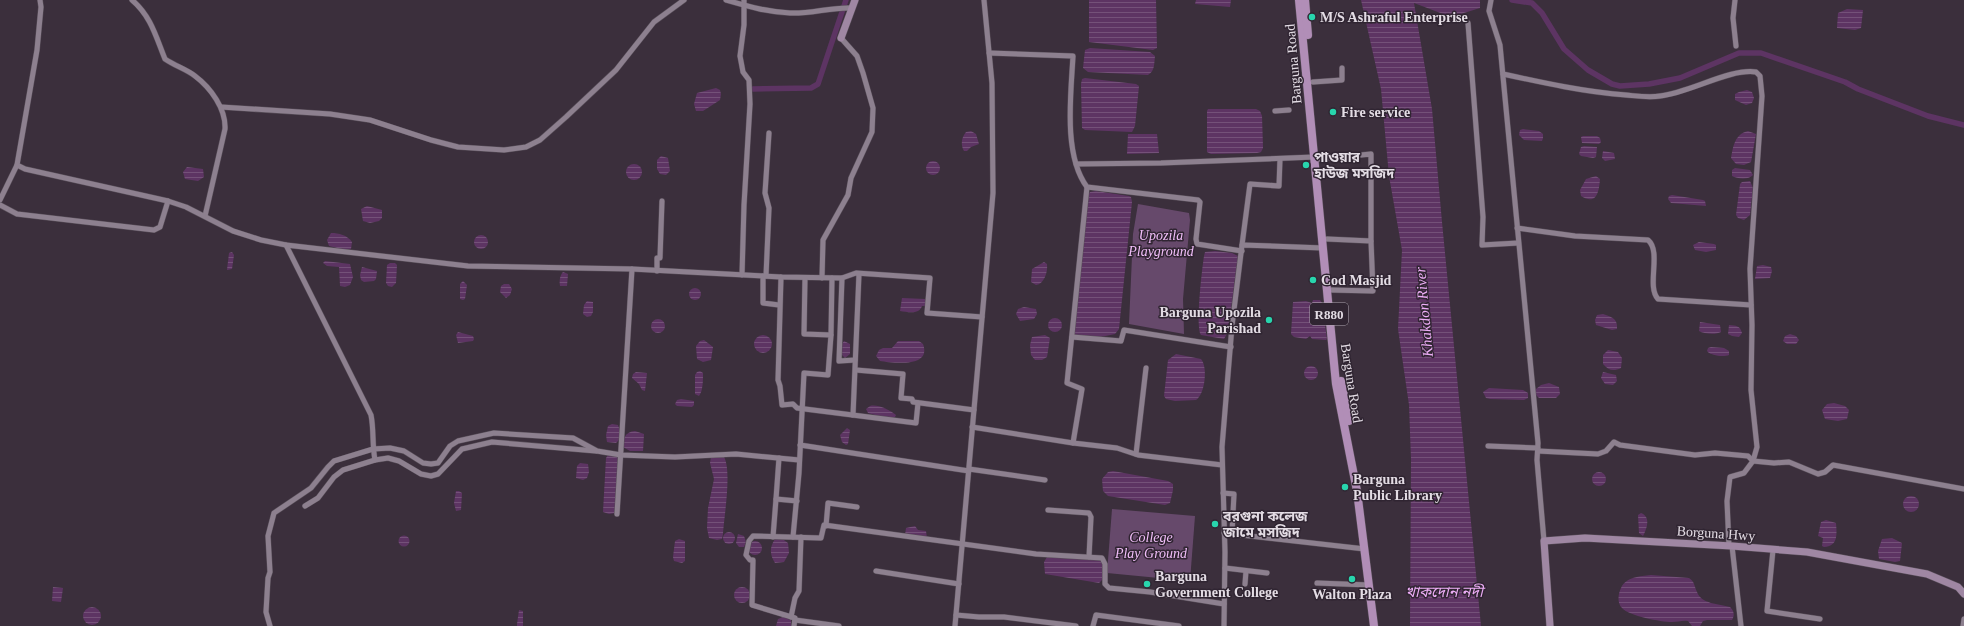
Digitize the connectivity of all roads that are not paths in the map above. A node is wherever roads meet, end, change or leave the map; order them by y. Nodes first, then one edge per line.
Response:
1 (40, 0) edge
2 (132, 0) edge
3 (684, 0) edge
4 (726, 0) edge
5 (984, 0) edge
6 (1299, 0) edge
7 (1305, 0) edge
8 (1491, 0) edge
9 (1735, 0) edge
10 (744, 3) edge
11 (853, 4) edge
12 (1468, 23) dead end
13 (841, 38) joint
14 (1736, 46) dead end
15 (989, 53) junction
16 (1342, 68) dead end
17 (1503, 74) junction
18 (1313, 82) junction
19 (221, 107) junction
20 (1289, 110) dead end
21 (1275, 111) dead end
22 (769, 133) dead end
23 (1317, 158) junction
24 (1280, 159) junction
25 (17, 164) junction
26 (1076, 164) junction
27 (1087, 187) junction
28 (0, 200) edge
29 (168, 201) junction
30 (662, 201) dead end
31 (0, 205) edge
32 (205, 216) junction
33 (1517, 228) junction
34 (1327, 239) junction
35 (1371, 241) junction
36 (1518, 243) junction
37 (1242, 245) junction
38 (286, 246) junction
39 (1323, 248) junction
40 (1242, 251) junction
41 (632, 269) junction
42 (657, 271) junction
43 (742, 274) junction
44 (859, 274) junction
45 (765, 276) junction
46 (781, 277) junction
47 (805, 278) junction
48 (822, 278) junction
49 (832, 278) junction
50 (842, 278) junction
51 (1331, 290) junction
52 (779, 305) junction
53 (1751, 305) junction
54 (982, 317) junction
55 (831, 335) junction
56 (1072, 337) junction
57 (1231, 347) junction
58 (855, 360) junction
59 (1146, 368) dead end
60 (856, 370) junction
61 (918, 403) junction
62 (801, 408) junction
63 (974, 410) junction
64 (853, 415) junction
65 (972, 427) junction
66 (1073, 443) junction
67 (800, 445) junction
68 (1488, 446) dead end
69 (373, 449) junction
70 (1538, 449) junction
71 (597, 451) junction
72 (1136, 454) junction
73 (621, 455) junction
74 (780, 458) junction
75 (375, 460) junction
76 (799, 460) junction
77 (1753, 460) junction
78 (1222, 465) junction
79 (969, 470) junction
80 (1046, 480) dead end
81 (1964, 489) edge
82 (1223, 493) junction
83 (776, 499) junction
84 (797, 501) junction
85 (304, 506) dead end
86 (857, 507) dead end
87 (1048, 510) dead end
88 (617, 514) dead end
89 (826, 526) junction
90 (1224, 533) junction
91 (1232, 533) junction
92 (773, 537) junction
93 (793, 537) junction
94 (801, 537) junction
95 (1544, 541) junction
96 (963, 544) junction
97 (1730, 546) junction
98 (1365, 549) junction
99 (1773, 550) junction
100 (1089, 557) junction
101 (1225, 568) junction
102 (876, 571) dead end
103 (1246, 571) junction
104 (1267, 573) dead end
105 (1317, 583) dead end
106 (960, 584) junction
107 (1245, 584) dead end
108 (1369, 585) junction
109 (1964, 594) edge
110 (1224, 604) junction
111 (956, 615) junction
112 (793, 618) junction
113 (1820, 619) dead end
114 (1964, 619) edge
115 (270, 626) edge
116 (794, 626) edge
117 (839, 626) edge
118 (955, 626) edge
119 (1076, 626) edge
120 (1093, 626) edge
121 (1179, 626) edge
122 (1224, 626) edge
123 (1374, 626) edge
124 (1378, 626) edge
125 (1550, 626) edge
126 (1741, 626) edge
127 (1963, 626) edge

1 - 25 street
2 - 19 street
3 - 19 street
4 - 10 street
5 - 15 street
6 - 23 main road, Barguna Road / R880
7 - 18 main road, Barguna Road / R880
8 - 17 street
9 - 14 street
10 - 11 street
10 - 43 street
11 - 13 street
12 - 36 street
13 - 48 street
15 - 26 street
15 - 54 street
16 - 18 street
17 - 33 street
17 - 53 street
18 - 23 main road, Barguna Road / R880
19 - 32 street
20 - 21 street
22 - 45 street
23 - 24 street
23 - 34 main road, Barguna Road / R880
23 - 35 street
23 - 39 main road, Barguna Road / R880
24 - 26 street
24 - 37 street
25 - 28 street
25 - 29 street
26 - 27 street
27 - 40 street
27 - 56 street
29 - 31 street
29 - 32 street
30 - 42 street
32 - 38 street
33 - 36 street
33 - 53 street
34 - 35 street
34 - 51 main road, Barguna Road / R880
35 - 51 street
36 - 70 street
37 - 39 street
37 - 40 street
38 - 41 street
38 - 69 street
39 - 98 main road, Barguna Road / R880
40 - 57 street
41 - 42 street
41 - 73 street
42 - 43 street
43 - 45 street
44 - 50 street
44 - 54 street
44 - 58 street
45 - 46 street
45 - 52 street
46 - 47 street
46 - 52 street
47 - 48 street
47 - 55 street
48 - 49 street
49 - 50 street
49 - 55 street
50 - 58 street
51 - 124 main road, Barguna Road / R880
52 - 62 street
53 - 77 street
54 - 63 street
55 - 62 street
56 - 57 street
56 - 66 street
57 - 78 street
58 - 60 street
59 - 72 street
60 - 61 street
60 - 64 street
61 - 63 street
61 - 64 street
62 - 64 street
62 - 67 street
63 - 65 street
65 - 66 street
65 - 79 street
66 - 72 street
67 - 76 street
67 - 79 street
68 - 70 street
69 - 71 street
69 - 75 street
69 - 115 street
70 - 77 street
70 - 95 street
71 - 73 street
71 - 75 street
72 - 78 street
73 - 74 street
73 - 88 street
74 - 76 street
74 - 83 street
75 - 85 street
76 - 84 street
77 - 81 street
77 - 97 street
78 - 82 street
79 - 80 street
79 - 96 street
82 - 90 street
82 - 91 street
83 - 84 street
83 - 92 street
84 - 93 street
86 - 89 street
87 - 100 street
89 - 94 street
89 - 96 street
90 - 91 street
90 - 101 street
91 - 98 street
92 - 93 street
92 - 112 street
93 - 94 street
94 - 112 street
95 - 97 street, Borguna Hwy
95 - 125 street
96 - 100 street
96 - 106 street
97 - 99 street, Borguna Hwy
97 - 126 street
98 - 108 main road, Barguna Road / R880
99 - 109 street, Borguna Hwy
99 - 113 street
100 - 110 street
101 - 103 street
101 - 110 street
102 - 106 street
103 - 104 street
103 - 107 street
105 - 108 street
106 - 111 street
108 - 123 main road, Barguna Road / R880
110 - 122 street
111 - 118 street
111 - 119 street
112 - 116 street
112 - 117 street
114 - 127 street
120 - 121 street

